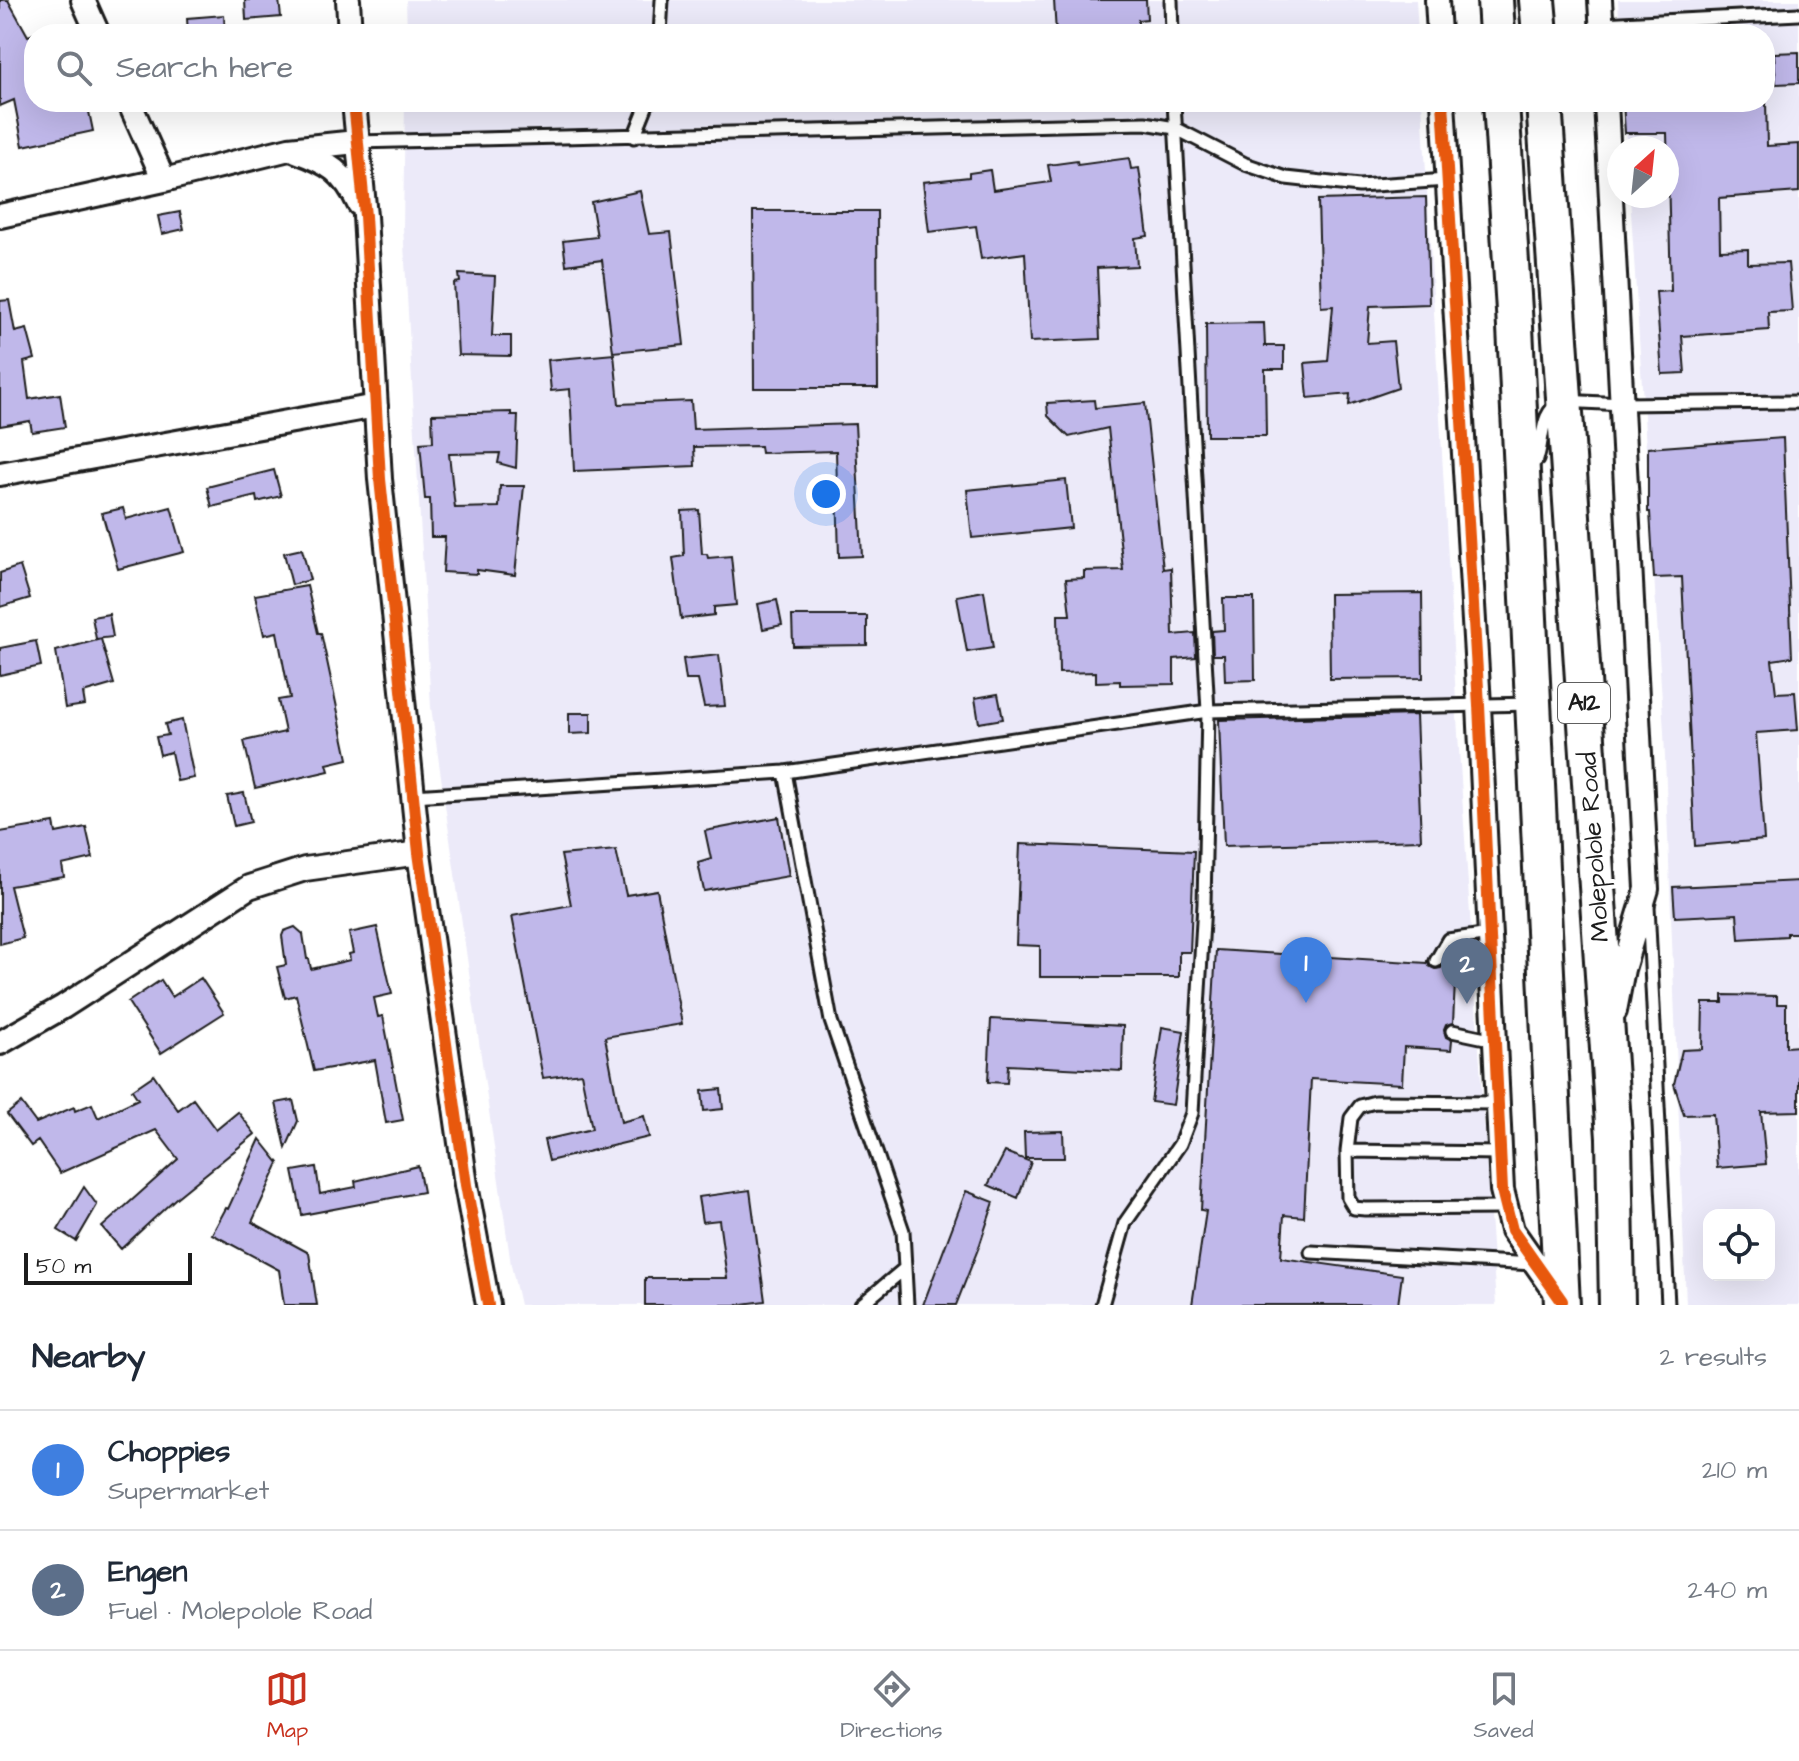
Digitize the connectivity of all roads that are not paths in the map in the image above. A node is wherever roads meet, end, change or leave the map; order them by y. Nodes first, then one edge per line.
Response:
1 (83, 0) edge
2 (348, 0) edge
3 (662, 0) edge
4 (1171, 0) edge
5 (1437, 0) edge
6 (1495, 0) edge
7 (1537, 0) edge
8 (1600, 0) edge
9 (1799, 14) edge
10 (94, 24) edge
11 (349, 24) edge
12 (661, 24) edge
13 (1172, 24) edge
14 (1438, 24) edge
15 (1496, 24) edge
16 (1539, 24) edge
17 (1602, 24) edge
18 (1668, 24) edge
19 (133, 112) edge
20 (354, 112) edge
21 (644, 112) edge
22 (1174, 112) edge
23 (1444, 112) edge
24 (1502, 112) edge
25 (1545, 112) edge
26 (1607, 112) edge
27 (1175, 128) junction
28 (634, 137) junction
29 (356, 142) junction
30 (289, 149) junction
31 (164, 180) junction
32 (1447, 180) junction
33 (0, 216) edge
34 (365, 216) junction
35 (1563, 401) junction
36 (1799, 402) edge
37 (1623, 404) junction
38 (376, 406) junction
39 (1522, 467) junction
40 (0, 474) edge
41 (1533, 704) junction
42 (1479, 705) junction
43 (1208, 711) junction
44 (785, 772) junction
45 (413, 796) junction
46 (419, 853) junction
47 (1647, 889) junction
48 (1490, 934) junction
49 (1436, 961) dead end
50 (1452, 1031) dead end
51 (1495, 1040) junction
52 (0, 1043) edge
53 (1608, 1051) junction
54 (1498, 1103) junction
55 (1347, 1151) junction
56 (1501, 1153) junction
57 (1505, 1208) junction
58 (1311, 1252) dead end
59 (1536, 1264) junction
60 (903, 1270) junction
61 (1562, 1303) edge
62 (488, 1305) edge
63 (861, 1305) edge
64 (907, 1305) edge
65 (1102, 1305) edge
66 (1617, 1305) edge
67 (1668, 1305) edge

1 - 10 street
2 - 11 street
3 - 12 lane
4 - 13 lane
5 - 14 street
6 - 15 main road
7 - 16 main road
8 - 17 street
9 - 18 lane
19 - 31 street
20 - 29 street
21 - 28 lane
22 - 27 lane
23 - 32 street
24 - 39 main road, Molepolole Road / A12
25 - 35 main road, Molepolole Road / A12
26 - 37 street
27 - 28 lane
27 - 32 lane
27 - 43 lane
28 - 29 lane
29 - 30 street
29 - 34 street
30 - 31 street
30 - 34 street
31 - 33 street
32 - 42 street
34 - 38 street
35 - 37 lane
35 - 39 lane
35 - 53 main road, Molepolole Road / A12
36 - 37 lane
37 - 47 street
38 - 40 street
38 - 45 street
39 - 41 main road, Molepolole Road / A12
41 - 42 lane
41 - 61 main road, Molepolole Road / A12
42 - 43 lane
42 - 48 street
43 - 44 lane
43 - 65 lane
44 - 45 lane
44 - 60 lane
45 - 46 street
46 - 52 street
46 - 62 street
47 - 53 street
47 - 67 lane
48 - 49 lane
48 - 51 street
50 - 51 lane
51 - 54 street
53 - 66 main road, Molepolole Road / A12
54 - 55 lane
54 - 56 street
55 - 56 lane
55 - 57 lane
56 - 57 street
57 - 59 street
58 - 59 lane
59 - 61 street
60 - 63 lane
60 - 64 lane

